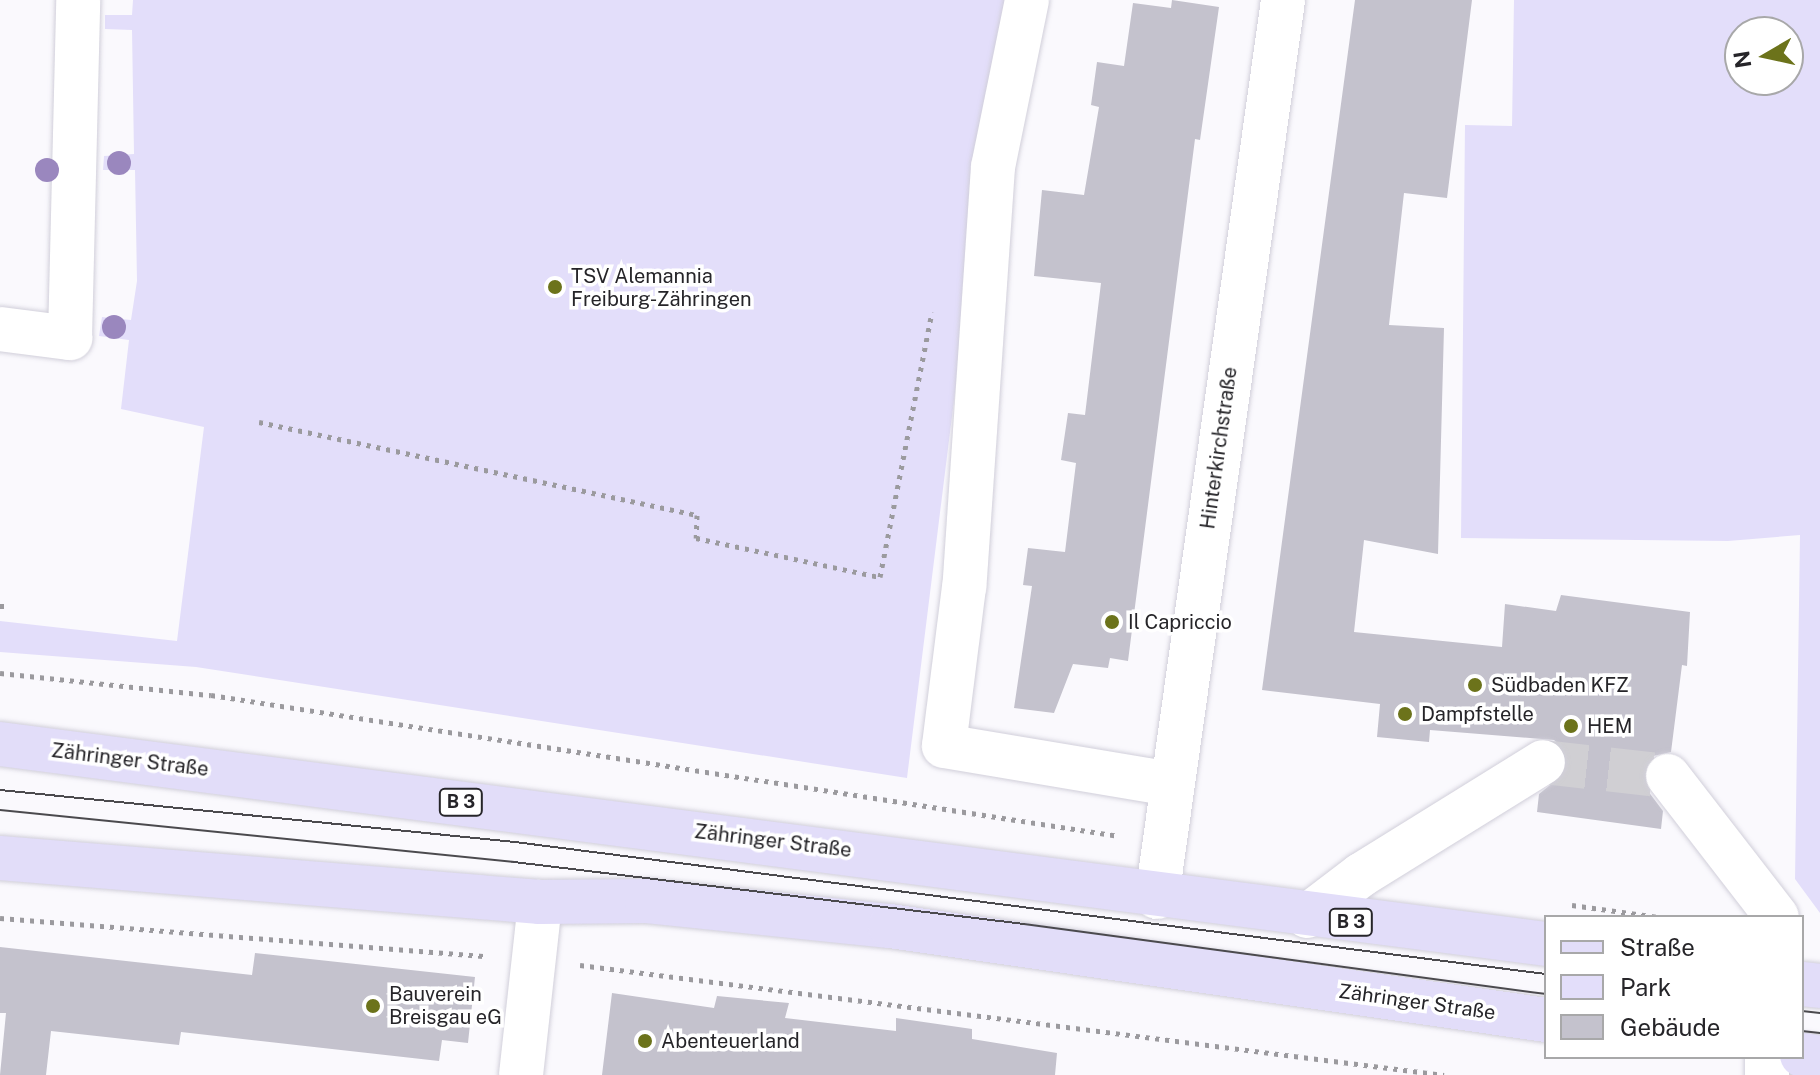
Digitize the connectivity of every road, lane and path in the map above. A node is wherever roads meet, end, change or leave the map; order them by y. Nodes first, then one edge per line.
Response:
1 (78, 0) edge
2 (1027, 0) edge
3 (1283, 0) edge
4 (935, 301) dead end
5 (0, 329) edge
6 (259, 422) dead end
7 (0, 673) edge
8 (0, 744) edge
9 (1543, 762) tunnel mouth
10 (1668, 776) dead end
11 (1172, 784) junction
12 (938, 806) dead end
13 (0, 858) edge
14 (1157, 897) junction
15 (540, 902) junction
16 (1775, 915) edge
17 (1307, 916) junction
18 (0, 918) edge
19 (1544, 944) edge
20 (533, 960) junction
21 (1544, 1020) edge
22 (521, 1075) edge
23 (1444, 1075) edge

1 - 5 street
2 - 11 street
3 - 11 street, Hinterkirchstraße
4 - 6 path
7 - 12 path
8 - 14 main road, Zähringer Straße / B 3
9 - 17 street
10 - 16 street
11 - 14 street, Hinterkirchstraße
13 - 15 main road, Zähringer Straße
14 - 17 main road, Zähringer Straße / B 3
15 - 20 street
15 - 21 main road, Zähringer Straße
17 - 19 main road, Zähringer Straße / B 3
18 - 20 path
20 - 22 street
20 - 23 path

